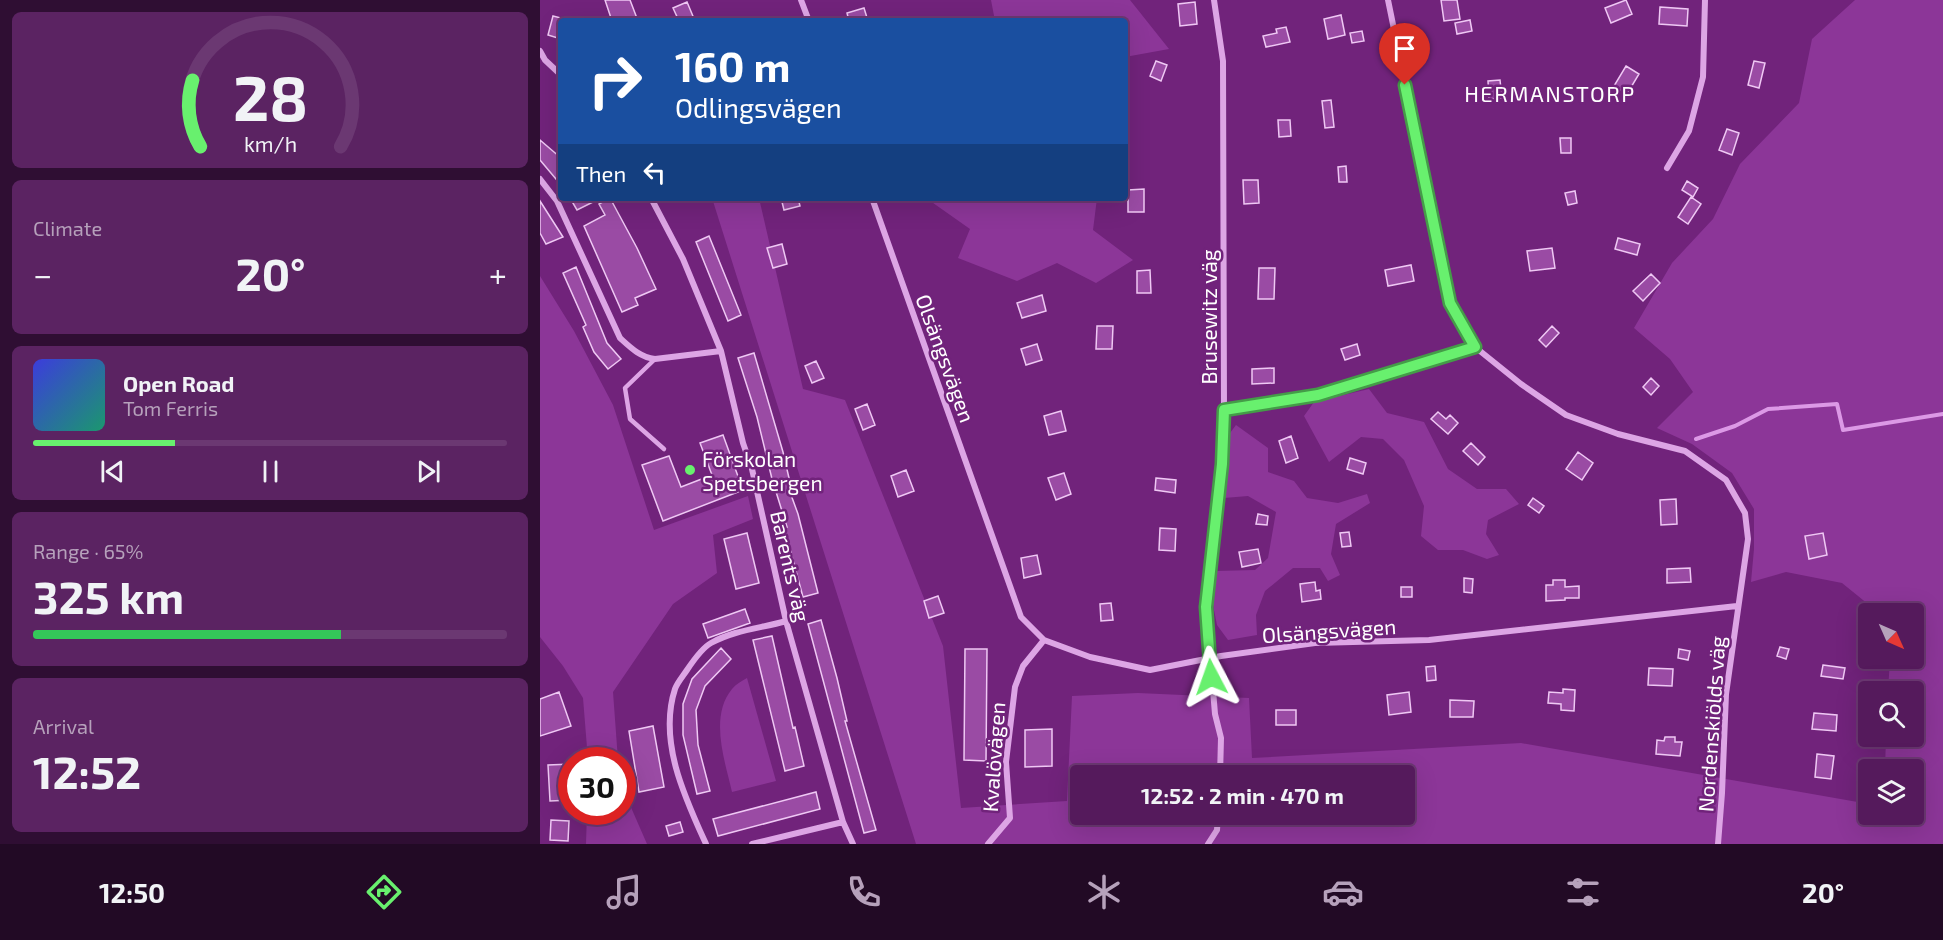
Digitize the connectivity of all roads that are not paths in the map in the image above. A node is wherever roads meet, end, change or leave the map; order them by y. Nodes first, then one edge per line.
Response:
1 (801, 0) edge
2 (1214, 0) edge
3 (1388, 0) edge
4 (1705, 0) edge
5 (808, 18) edge
6 (540, 51) edge
7 (543, 61) edge
8 (558, 73) edge
9 (1667, 168) dead end
10 (540, 179) edge
11 (653, 201) edge
12 (873, 201) edge
13 (1475, 347) junction
14 (721, 351) junction
15 (655, 359) junction
16 (1224, 410) junction
17 (664, 449) dead end
18 (1737, 606) junction
19 (786, 621) junction
20 (1044, 640) junction
21 (1210, 658) junction
22 (1220, 765) edge
23 (843, 822) junction
24 (1217, 825) edge
25 (706, 844) edge
26 (752, 844) edge
27 (853, 844) edge
28 (988, 844) edge
29 (1208, 844) edge
30 (1718, 844) edge

1 - 5 street
2 - 16 street, Brusewitz väg
3 - 13 street
4 - 9 street
6 - 7 street
7 - 8 street
10 - 15 street
11 - 14 street, Barents väg
12 - 20 street, Olsängsvägen
13 - 16 street
13 - 18 street, Nordenskiölds väg
14 - 15 street
14 - 19 street, Barents väg
15 - 17 lane
16 - 21 street, Brusewitz väg
18 - 21 street, Olsängsvägen
18 - 30 street, Nordenskiölds väg
19 - 23 street, Barents väg
19 - 25 street
20 - 21 street, Olsängsvägen
20 - 28 street, Kvalövägen
21 - 22 street, Brusewitz väg
23 - 26 street
23 - 27 street, Barents väg
24 - 29 street

